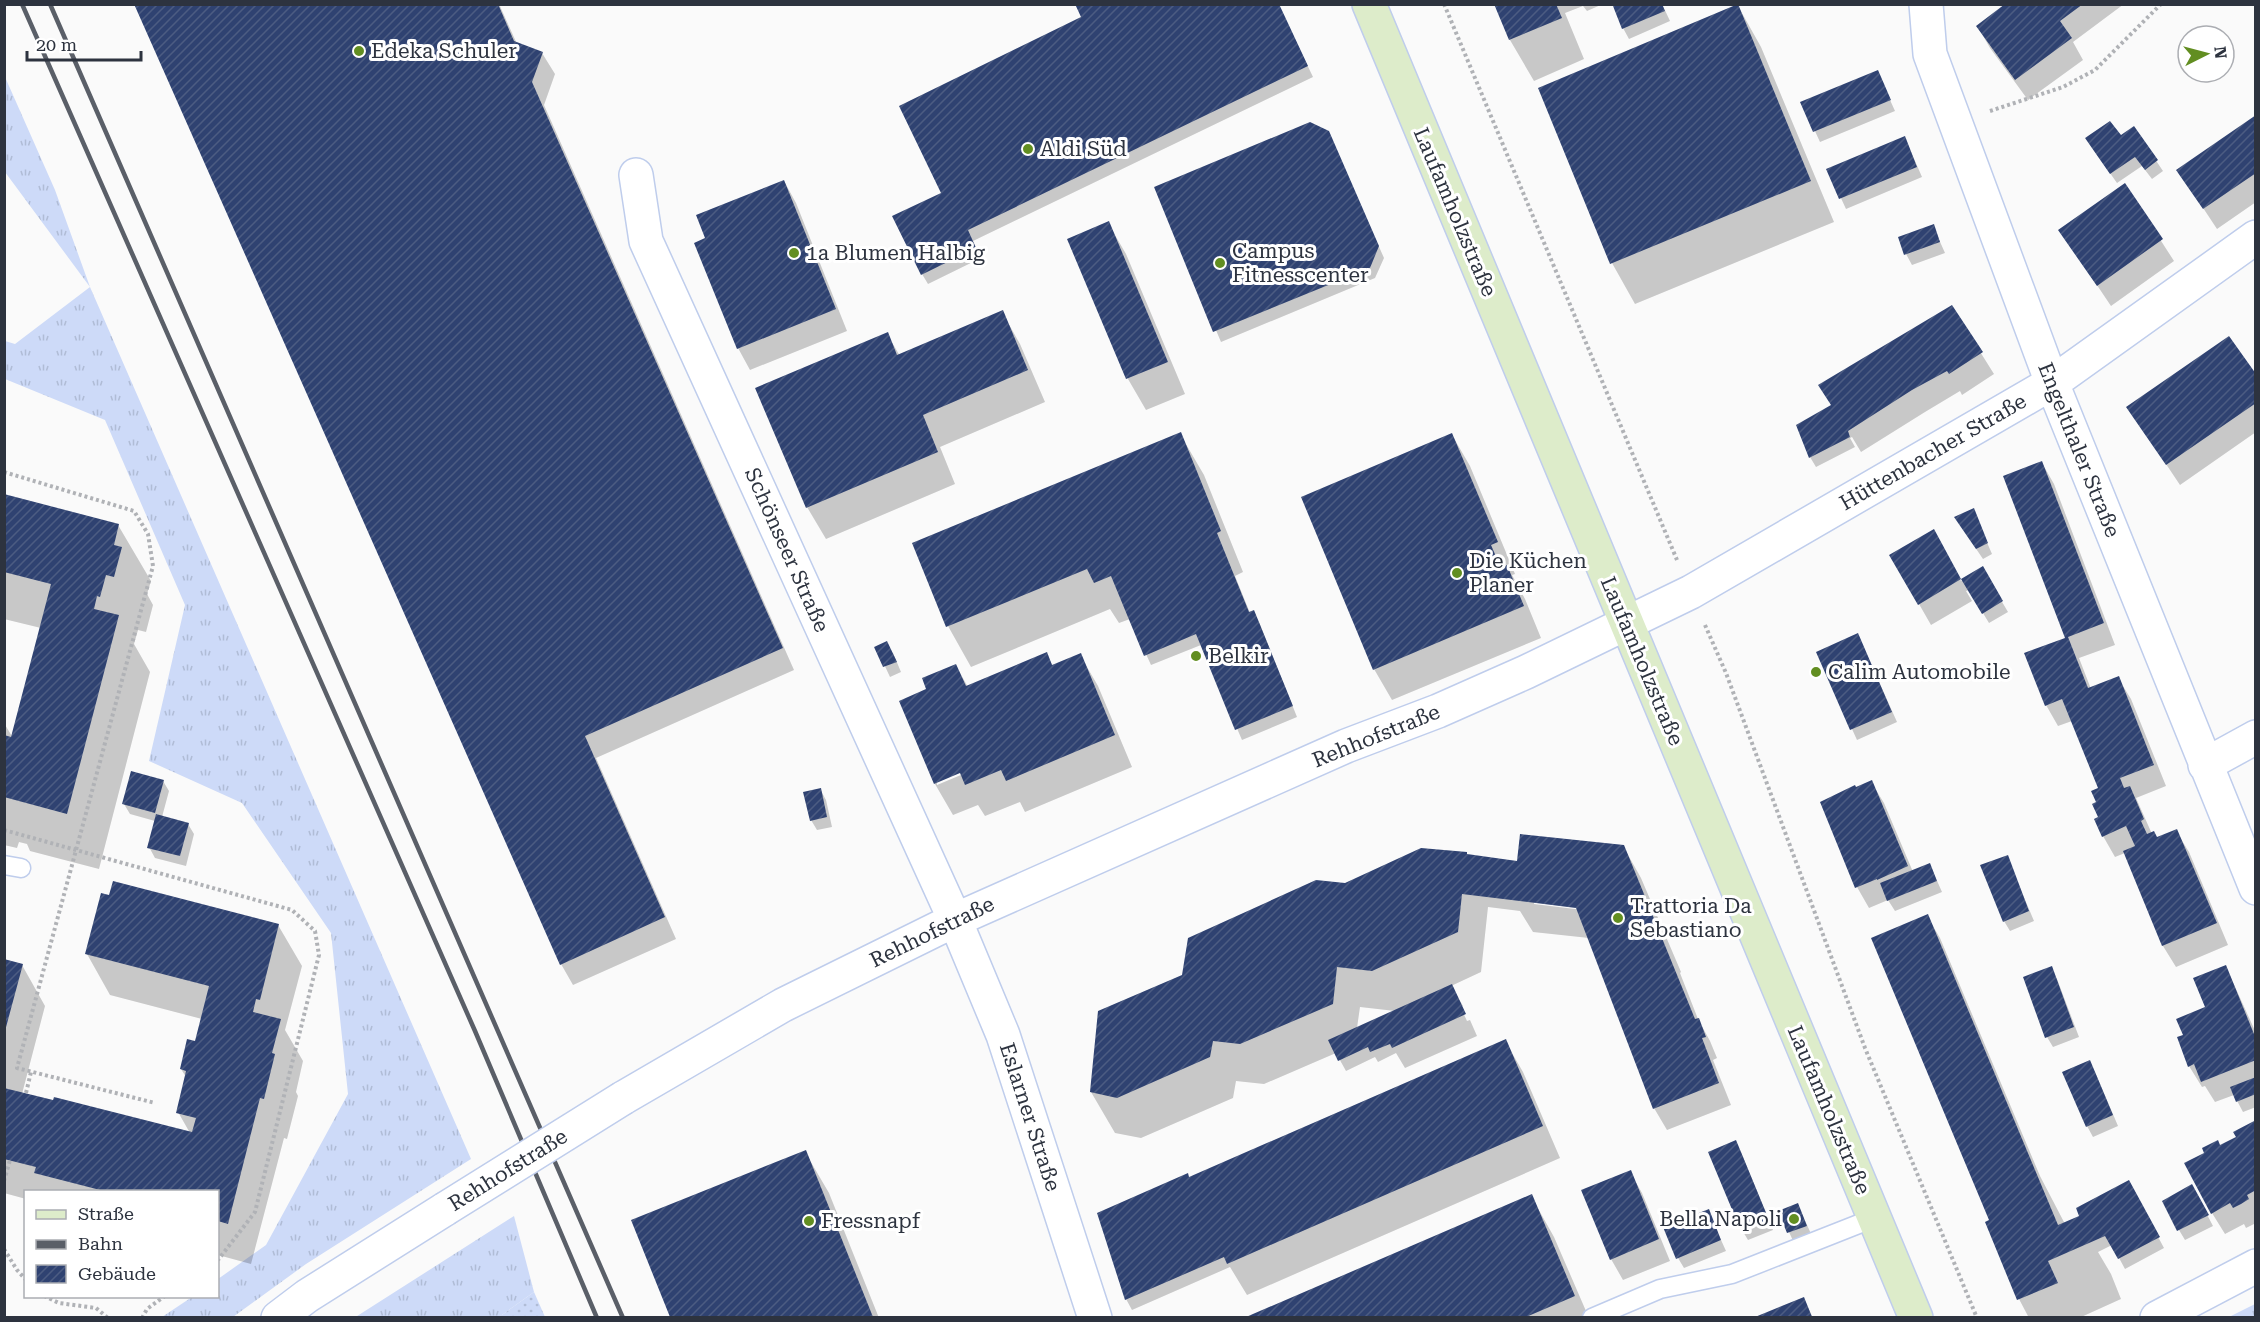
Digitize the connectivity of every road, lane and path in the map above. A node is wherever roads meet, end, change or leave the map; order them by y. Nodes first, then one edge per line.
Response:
1 (1369, 4) edge
2 (1444, 4) edge
3 (1926, 4) edge
4 (2161, 4) edge
5 (1956, 123) junction
6 (636, 175) dead end
7 (2256, 237) edge
8 (2052, 383) junction
9 (4, 472) edge
10 (1691, 592) junction
11 (1626, 625) junction
12 (2256, 737) edge
13 (1758, 741) dead end
14 (1752, 743) junction
15 (2205, 765) junction
16 (4, 831) edge
17 (76, 849) junction
18 (2256, 888) edge
19 (955, 920) junction
20 (31, 1072) junction
21 (26, 1093) dead end
22 (155, 1103) dead end
23 (9, 1160) dead end
24 (4, 1181) edge
25 (1874, 1218) junction
26 (4, 1249) edge
27 (219, 1259) edge
28 (2256, 1266) edge
29 (24, 1278) edge
30 (48, 1298) edge
31 (162, 1298) edge
32 (108, 1317) edge
33 (142, 1317) edge
34 (278, 1317) edge
35 (1095, 1317) edge
36 (1592, 1317) edge
37 (1916, 1317) edge
38 (1977, 1317) edge
39 (2157, 1317) edge

1 - 11 main road, Laufamholzstraße
2 - 10 path
3 - 5 street, Engelthaler Straße
4 - 5 path
5 - 8 street, Engelthaler Straße
6 - 19 street, Schönseer Straße
7 - 8 street, Hüttenbacher Straße
8 - 10 street, Hüttenbacher Straße
8 - 15 street, Engelthaler Straße
9 - 17 path
10 - 11 street, Hüttenbacher Straße
10 - 14 path
11 - 19 street, Rehhofstraße
11 - 25 main road, Laufamholzstraße
12 - 15 street
13 - 14 path
14 - 38 path
15 - 18 street, Engelthaler Straße
16 - 17 path
17 - 20 path
17 - 27 path
19 - 34 street, Rehhofstraße, bridge
19 - 35 street, Eslarner Straße
20 - 21 path
20 - 22 path
23 - 24 path
25 - 36 lane
25 - 37 main road, Laufamholzstraße
26 - 29 path
28 - 39 street
30 - 32 path
31 - 33 path

